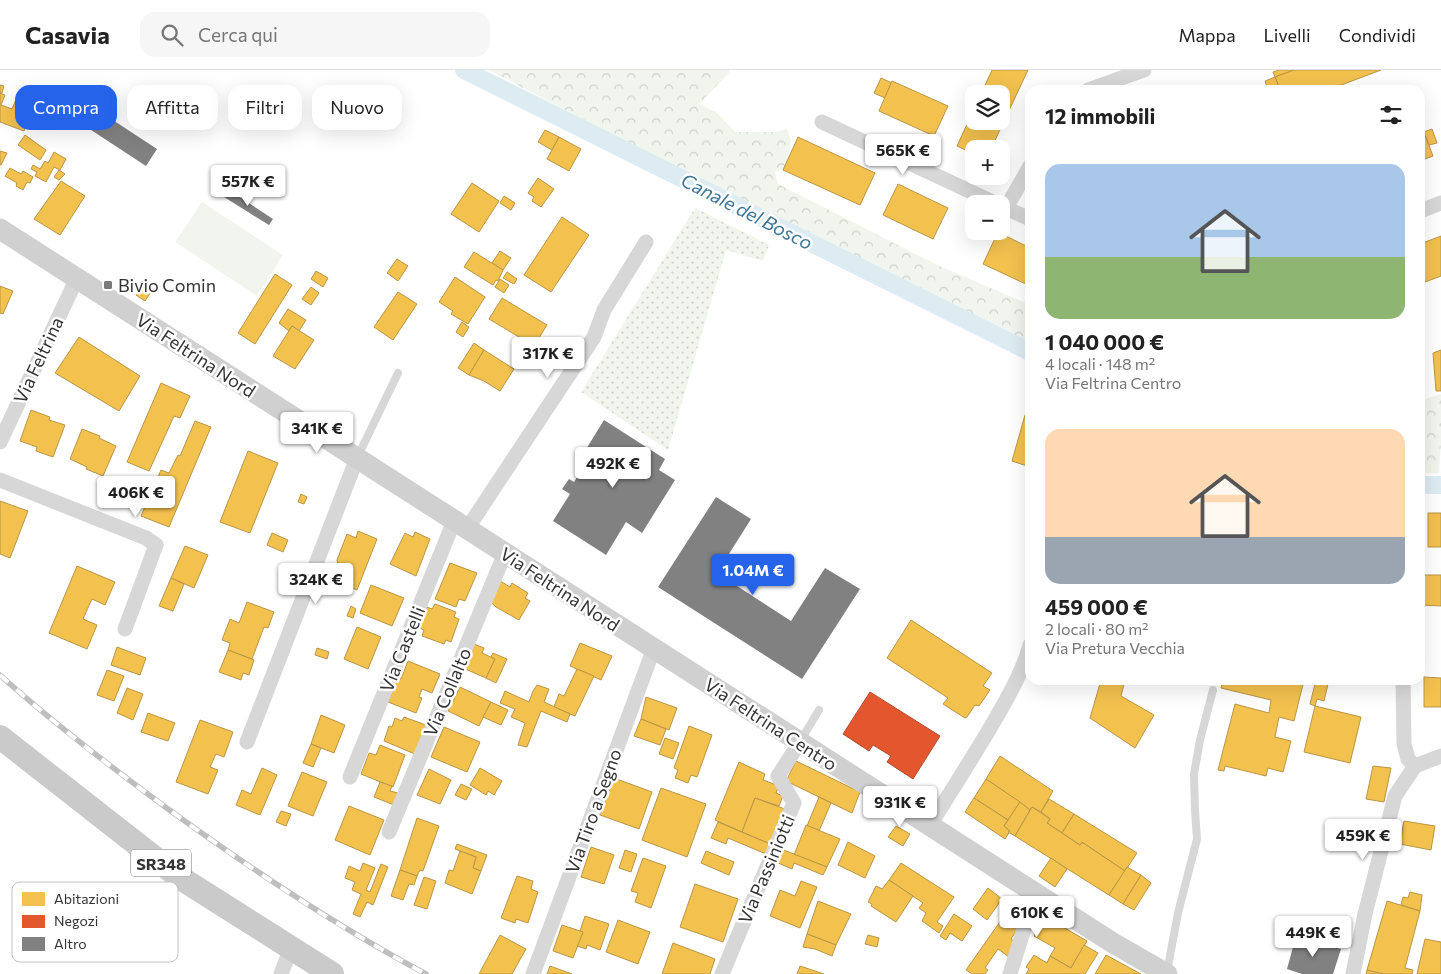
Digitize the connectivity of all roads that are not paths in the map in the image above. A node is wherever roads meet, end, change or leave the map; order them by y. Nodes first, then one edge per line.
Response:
1 (1144, 70) edge
2 (1102, 85) edge
3 (822, 122) dead end
4 (1025, 173) edge
5 (978, 195) edge
6 (1009, 195) edge
7 (1441, 203) edge
8 (1425, 209) edge
9 (1010, 210) edge
10 (1025, 217) edge
11 (0, 228) edge
12 (646, 242) dead end
13 (76, 278) junction
14 (398, 373) dead end
15 (0, 442) edge
16 (357, 458) junction
17 (0, 480) edge
18 (461, 525) junction
19 (505, 553) junction
20 (125, 629) dead end
21 (654, 648) junction
22 (1025, 661) edge
23 (1403, 685) edge
24 (1213, 690) dead end
25 (819, 710) dead end
26 (0, 737) edge
27 (247, 742) dead end
28 (800, 742) junction
29 (1441, 756) edge
30 (1415, 766) junction
31 (350, 777) dead end
32 (930, 825) junction
33 (389, 832) dead end
34 (1035, 893) junction
35 (291, 948) junction
36 (281, 974) edge
37 (332, 974) edge
38 (533, 974) edge
39 (722, 974) edge
40 (1010, 974) edge
41 (1167, 974) edge
42 (1353, 974) edge

1 - 2 street
3 - 5 street
4 - 6 street
7 - 8 street
9 - 10 street
11 - 13 main road, Via Feltrina Nord
12 - 18 street
13 - 15 street, Via Feltrina
13 - 16 main road, Via Feltrina Nord
14 - 16 lane
16 - 18 main road, Via Feltrina Nord
16 - 27 street
17 - 20 street
18 - 19 main road, Via Feltrina Nord
18 - 31 street, Via Castelli
19 - 21 main road, Via Feltrina Nord
19 - 33 street, Via Collalto
21 - 28 main road, Via Feltrina Centro
21 - 38 street, Via Tiro a Segno
22 - 32 street
23 - 30 street
24 - 41 lane
25 - 28 lane
26 - 35 main road, SR348
28 - 32 main road, Via Feltrina Centro
28 - 39 street, Via Passiniotti
29 - 30 street
30 - 42 street
32 - 34 main road, Via Feltrina Centro
34 - 40 street
34 - 41 main road, Via Feltrina Centro
35 - 36 street
35 - 37 main road, SR348

